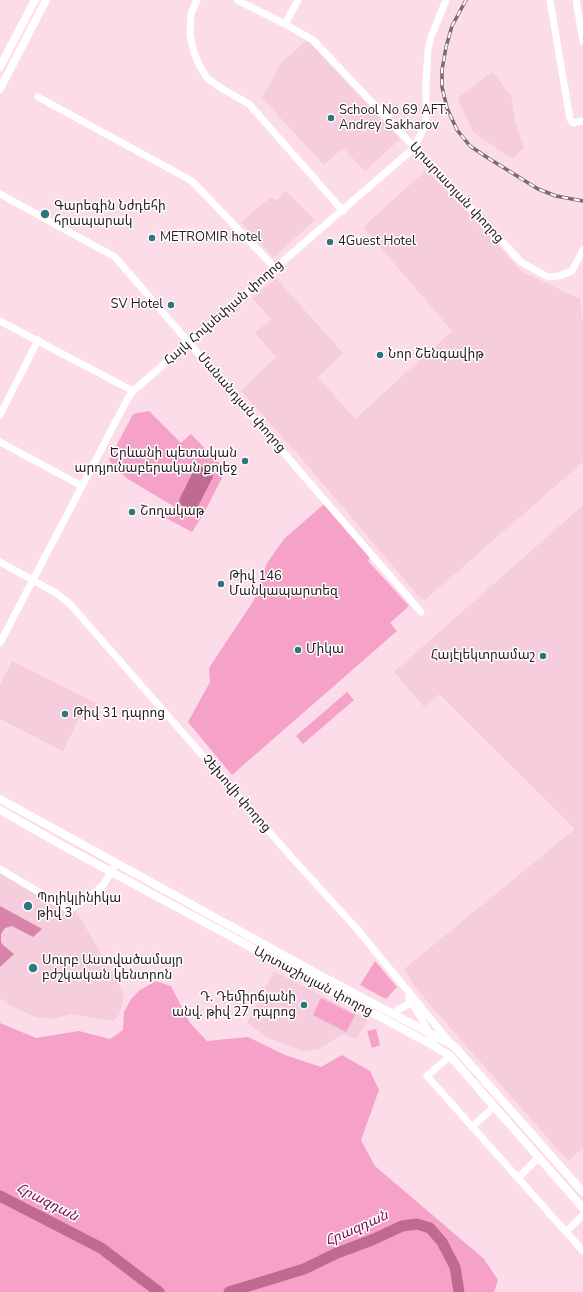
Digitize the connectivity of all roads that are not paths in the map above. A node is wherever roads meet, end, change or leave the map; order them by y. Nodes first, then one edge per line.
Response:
1 (35, 0) edge
2 (46, 0) edge
3 (197, 0) edge
4 (237, 0) edge
5 (298, 0) edge
6 (446, 0) edge
7 (550, 0) edge
8 (576, 0) edge
9 (285, 24) junction
10 (583, 41) edge
11 (0, 67) edge
12 (0, 89) edge
13 (38, 97) dead end
14 (583, 121) edge
15 (414, 148) junction
16 (0, 194) edge
17 (343, 211) junction
18 (583, 250) edge
19 (275, 268) junction
20 (0, 321) edge
21 (38, 340) junction
22 (189, 343) junction
23 (133, 391) junction
24 (0, 415) edge
25 (0, 442) edge
26 (82, 486) junction
27 (0, 564) edge
28 (32, 581) junction
29 (421, 612) dead end
30 (0, 643) edge
31 (0, 799) edge
32 (0, 810) edge
33 (116, 862) junction
34 (0, 869) edge
35 (110, 872) junction
36 (410, 999) junction
37 (392, 1014) junction
38 (430, 1034) junction
39 (434, 1046) junction
40 (454, 1046) junction
41 (450, 1056) junction
42 (494, 1107) junction
43 (472, 1127) junction
44 (539, 1157) junction
45 (518, 1178) junction
46 (583, 1192) edge
47 (583, 1208) edge
48 (583, 1216) edge
49 (566, 1232) junction
50 (583, 1251) edge

1 - 11 main road
2 - 12 main road
3 - 17 street
4 - 9 street, Արարատյան փողոց
5 - 9 street
6 - 15 street, Հայկ Հովսեփյան փողոց
7 - 14 street
8 - 10 street
9 - 15 street, Արարատյան փողոց
13 - 19 street
15 - 17 street, Հայկ Հովսեփյան փողոց
15 - 18 street, Արարատյան փողոց
16 - 22 street, Մանանդյան փողոց
17 - 19 street, Հայկ Հովսեփյան փողոց
19 - 22 street, Հայկ Հովսեփյան փողոց
20 - 21 street
21 - 23 street
21 - 24 street
22 - 23 street, Հայկ Հովսեփյան փողոց
22 - 29 street, Մանանդյան փողոց
23 - 26 street, Հայկ Հովսեփյան փողոց
25 - 26 street
26 - 28 street, Հայկ Հովսեփյան փողոց
27 - 28 street, Չեխովի փողոց
28 - 30 street, Հայկ Հովսեփյան փողոց
28 - 36 street, Չեխովի փողոց
28 - 40 street, Չեխովի փողոց
31 - 33 main road, Արտաշիսյան փողոց
32 - 35 main road, Արտաշիսյան փողոց
33 - 35 street
33 - 37 main road, Արտաշիսյան փողոց
34 - 35 street
35 - 39 main road, Արտաշիսյան փողոց
36 - 37 street
36 - 38 street, Չեխովի փողոց
37 - 38 main road, Արտաշիսյան փողոց
38 - 39 street, Չեխովի փողոց
38 - 40 main road, Արտաշիսյան փողոց
39 - 41 main road, Արտաշիսյան փողոց
40 - 46 main road, Արտաշիսյան փողոց
41 - 42 main road, Արտաշիսյան փողոց
41 - 43 street
42 - 43 street
42 - 44 main road, Արտաշիսյան փողոց
43 - 45 street
44 - 45 street
44 - 47 main road, Արտաշիսյան փողոց
45 - 49 street
48 - 49 street
49 - 50 street

